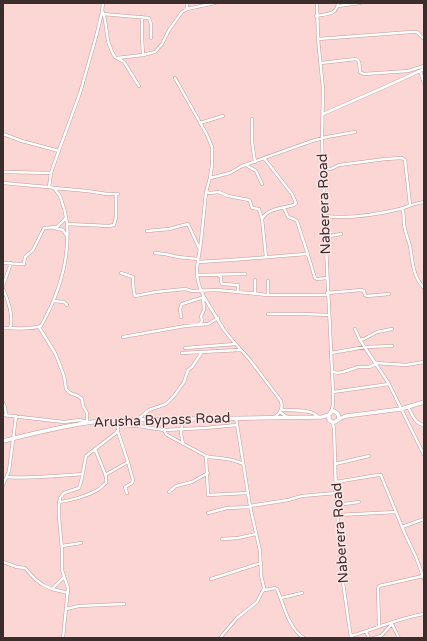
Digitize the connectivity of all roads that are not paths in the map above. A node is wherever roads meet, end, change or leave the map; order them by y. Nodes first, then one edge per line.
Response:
1 (103, 3) edge
2 (187, 3) edge
3 (215, 3) edge
4 (316, 3) edge
5 (360, 3) edge
6 (338, 4) edge
7 (187, 9) junction
8 (103, 13) junction
9 (316, 16) junction
10 (142, 17) junction
11 (151, 38) dead end
12 (318, 39) junction
13 (424, 39) edge
14 (144, 55) junction
15 (117, 58) junction
16 (321, 62) junction
17 (424, 66) edge
18 (424, 69) edge
19 (420, 71) junction
20 (175, 78) dead end
21 (424, 83) edge
22 (139, 86) dead end
23 (323, 114) junction
24 (223, 116) dead end
25 (252, 119) dead end
26 (200, 123) junction
27 (355, 132) dead end
28 (3, 134) edge
29 (322, 138) junction
30 (59, 151) junction
31 (264, 158) junction
32 (255, 162) junction
33 (246, 165) junction
34 (323, 168) junction
35 (3, 172) edge
36 (51, 174) junction
37 (210, 178) junction
38 (3, 183) edge
39 (262, 184) dead end
40 (49, 187) junction
41 (54, 188) junction
42 (206, 192) junction
43 (424, 202) edge
44 (410, 205) junction
45 (284, 208) junction
46 (402, 209) junction
47 (325, 216) junction
48 (66, 218) junction
49 (262, 219) junction
50 (67, 224) junction
51 (51, 228) junction
52 (147, 231) dead end
53 (341, 234) dead end
54 (67, 237) junction
55 (325, 237) junction
56 (200, 250) junction
57 (155, 253) dead end
58 (308, 255) junction
59 (266, 258) junction
60 (198, 261) junction
61 (3, 263) edge
62 (11, 263) junction
63 (121, 273) dead end
64 (245, 274) dead end
65 (197, 275) junction
66 (218, 275) junction
67 (327, 278) junction
68 (255, 280) dead end
69 (268, 281) dead end
70 (3, 286) edge
71 (424, 288) edge
72 (3, 289) edge
73 (201, 291) junction
74 (238, 292) junction
75 (255, 293) junction
76 (268, 294) junction
77 (328, 294) junction
78 (389, 294) dead end
79 (204, 297) junction
80 (54, 301) junction
81 (67, 305) dead end
82 (268, 314) dead end
83 (329, 315) junction
84 (181, 317) dead end
85 (218, 318) junction
86 (199, 325) junction
87 (39, 327) junction
88 (3, 328) edge
89 (10, 328) junction
90 (355, 329) dead end
91 (392, 329) dead end
92 (123, 337) dead end
93 (360, 340) junction
94 (235, 344) junction
95 (392, 346) dead end
96 (365, 347) junction
97 (185, 348) dead end
98 (240, 350) junction
99 (202, 352) junction
100 (331, 352) junction
101 (182, 353) dead end
102 (424, 362) edge
103 (375, 363) junction
104 (332, 371) junction
105 (389, 384) junction
106 (333, 392) junction
107 (424, 402) edge
108 (3, 404) edge
109 (333, 404) junction
110 (407, 407) junction
111 (401, 409) junction
112 (280, 411) junction
113 (337, 413) junction
114 (330, 414) junction
115 (5, 415) edge
116 (16, 416) junction
117 (346, 416) junction
118 (275, 417) junction
119 (287, 417) junction
120 (320, 417) junction
121 (236, 418) junction
122 (183, 419) junction
123 (138, 420) junction
124 (334, 421) junction
125 (88, 422) junction
126 (118, 422) junction
127 (424, 424) edge
128 (237, 425) junction
129 (182, 429) junction
130 (164, 430) junction
131 (117, 431) junction
132 (13, 439) junction
133 (3, 441) edge
134 (183, 444) junction
135 (95, 449) junction
136 (424, 455) edge
137 (206, 456) junction
138 (369, 456) dead end
139 (128, 462) junction
140 (243, 464) junction
141 (335, 464) junction
142 (208, 473) junction
143 (82, 474) junction
144 (106, 475) junction
145 (7, 477) junction
146 (336, 482) junction
147 (3, 485) edge
148 (169, 492) dead end
149 (127, 493) dead end
150 (336, 493) junction
151 (248, 494) junction
152 (59, 502) junction
153 (358, 502) dead end
154 (337, 505) junction
155 (250, 507) junction
156 (396, 512) junction
157 (208, 513) dead end
158 (338, 516) junction
159 (424, 519) edge
160 (402, 527) junction
161 (256, 534) junction
162 (222, 539) dead end
163 (81, 543) dead end
164 (62, 546) junction
165 (3, 562) edge
166 (260, 562) junction
167 (64, 577) junction
168 (423, 578) edge
169 (211, 579) dead end
170 (52, 589) junction
171 (264, 589) junction
172 (68, 593) junction
173 (302, 593) dead end
174 (281, 598) junction
175 (124, 604) dead end
176 (66, 609) junction
177 (424, 614) edge
178 (392, 623) junction
179 (379, 627) junction
180 (366, 632) junction
181 (352, 637) edge
182 (63, 638) edge
183 (220, 638) edge
184 (304, 638) edge
185 (369, 638) edge
186 (374, 638) edge
187 (399, 638) edge

1 - 8 street
2 - 7 street
3 - 7 street
4 - 9 street, Naberera Road
5 - 6 street
6 - 9 street
7 - 14 street
8 - 10 street
8 - 15 street
8 - 30 street
9 - 12 street, Naberera Road
10 - 11 street
10 - 14 street
12 - 13 street
12 - 16 street, Naberera Road
14 - 15 street
15 - 22 street
16 - 17 street
16 - 23 street, Naberera Road
18 - 19 street
19 - 21 street
19 - 23 street
20 - 26 street
23 - 29 street, Naberera Road
24 - 26 street
25 - 32 street
26 - 37 street
27 - 29 street
28 - 30 street
29 - 31 street
29 - 34 street, Naberera Road
30 - 36 street
31 - 32 street
31 - 45 street
32 - 33 street
33 - 37 street
33 - 39 street
34 - 44 street
34 - 47 street, Naberera Road
35 - 36 street
36 - 40 street
37 - 42 street
38 - 40 street
40 - 41 street
41 - 48 street
41 - 50 street
42 - 49 street
42 - 56 street
43 - 44 street
44 - 46 street
45 - 49 street
45 - 58 street
46 - 47 street
46 - 71 street
47 - 55 street, Naberera Road
48 - 50 street
48 - 51 street
49 - 59 street
50 - 54 street
51 - 54 street
51 - 62 street
52 - 56 street
53 - 55 street
54 - 80 street
55 - 67 street, Naberera Road
56 - 60 street
57 - 60 street
58 - 59 street
58 - 67 street
59 - 60 street
60 - 65 street
61 - 62 street
62 - 70 street
63 - 73 street
64 - 66 street
65 - 66 street
65 - 73 street
66 - 74 street
67 - 77 street, Naberera Road
68 - 75 street
69 - 76 street
72 - 89 street
73 - 74 street
73 - 79 street
74 - 75 street
75 - 76 street
76 - 77 street
77 - 78 street
77 - 83 street, Naberera Road
79 - 84 street
79 - 85 street
79 - 86 street
80 - 81 street
80 - 87 street
82 - 83 street
83 - 100 street, Naberera Road
85 - 86 street
85 - 94 street
86 - 92 street
87 - 89 street
87 - 125 street
88 - 89 street
90 - 93 street
91 - 93 street
93 - 96 street
94 - 97 street
94 - 98 street
95 - 96 street
96 - 100 street
96 - 103 street
98 - 99 street
98 - 112 street
99 - 101 street
99 - 123 street
100 - 104 street, Naberera Road
102 - 103 street
103 - 104 street
103 - 105 street
104 - 106 street, Naberera Road
105 - 106 street
105 - 111 street
106 - 109 street, Naberera Road
107 - 110 main road, Arusha Bypass Road
108 - 115 street
109 - 113 street, Naberera Road
109 - 114 street, Naberera Road
110 - 111 main road, Arusha Bypass Road
110 - 127 street
111 - 117 main road, Arusha Bypass Road
111 - 136 street
112 - 118 street
112 - 119 street
112 - 120 street
113 - 114 main road, Arusha Bypass Road
113 - 117 main road, Arusha Bypass Road
113 - 124 main road
114 - 120 main road, Arusha Bypass Road
114 - 124 main road
115 - 116 street
116 - 125 street
116 - 132 street
117 - 124 main road, Arusha Bypass Road
118 - 119 main road, Arusha Bypass Road
118 - 121 main road, Arusha Bypass Road
119 - 120 main road, Arusha Bypass Road
120 - 124 main road, Arusha Bypass Road
121 - 122 main road, Arusha Bypass Road
121 - 128 street
122 - 123 main road, Arusha Bypass Road
122 - 129 street
123 - 126 main road, Arusha Bypass Road
124 - 141 street, Naberera Road
125 - 126 main road, Arusha Bypass Road
125 - 132 main road, Arusha Bypass Road
126 - 130 street
126 - 131 street
128 - 129 street
128 - 140 street
129 - 130 street
129 - 134 street
130 - 134 street
131 - 135 street
131 - 139 street
132 - 133 main road, Arusha Bypass Road
132 - 145 street
134 - 137 street
135 - 143 street
135 - 144 street
137 - 140 street
137 - 142 street
138 - 141 street
139 - 144 street
139 - 149 street
140 - 151 street
141 - 146 street, Naberera Road
142 - 148 street
142 - 151 street
143 - 145 street
143 - 152 street
144 - 152 street
145 - 147 street
146 - 150 street, Naberera Road
146 - 156 street
150 - 154 street, Naberera Road
150 - 155 street
151 - 155 street
152 - 164 street
153 - 154 street
154 - 158 street, Naberera Road
155 - 157 street
155 - 161 street
156 - 158 street
156 - 160 street
158 - 181 street, Naberera Road
159 - 160 street
160 - 168 street
161 - 162 street
161 - 166 street
163 - 164 street
164 - 167 street
165 - 170 street
166 - 169 street
166 - 171 street
167 - 170 street
167 - 172 street
168 - 179 street
170 - 172 street
171 - 174 street
171 - 183 street
172 - 176 street
173 - 174 street
174 - 184 street
175 - 176 street
176 - 182 street
177 - 178 street
178 - 179 street
178 - 186 street
178 - 187 street
179 - 180 street
180 - 181 street
180 - 185 street

